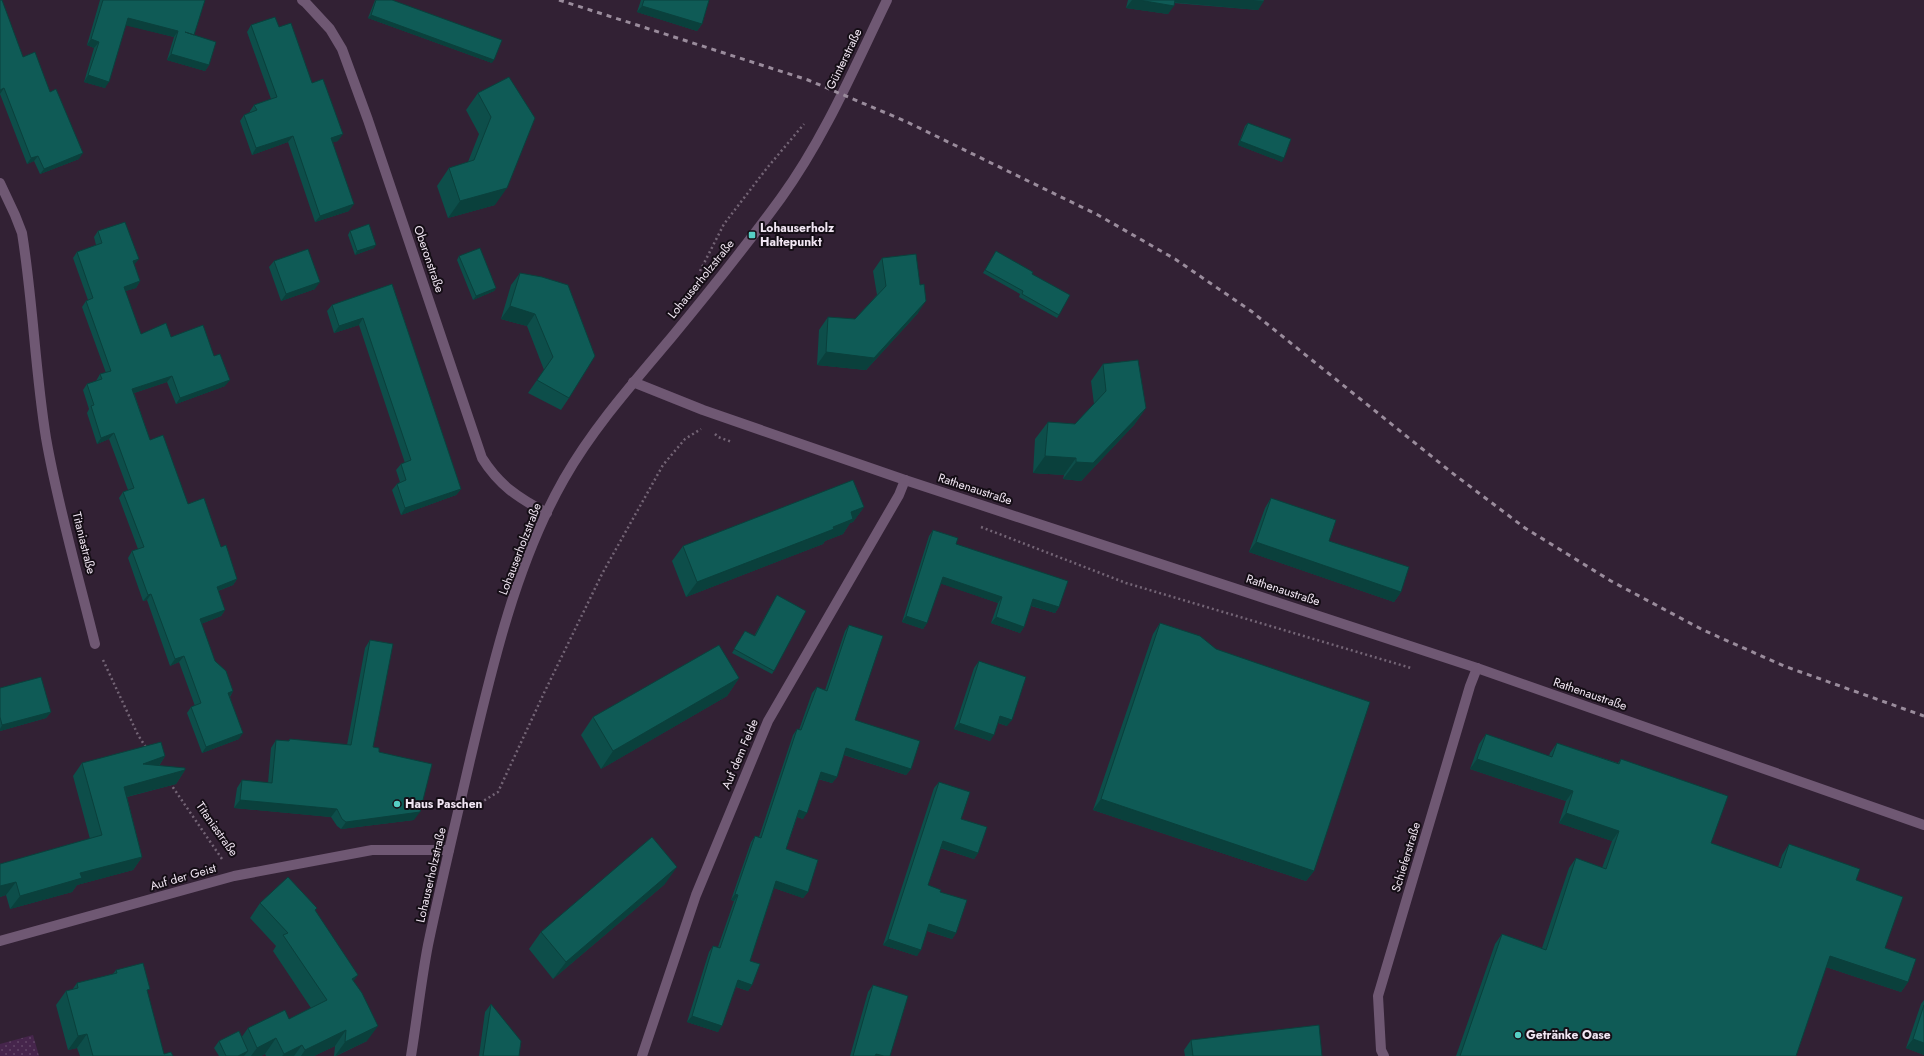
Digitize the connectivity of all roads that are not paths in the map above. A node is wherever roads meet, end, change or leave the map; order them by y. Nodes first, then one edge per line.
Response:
1 (302, 0) edge
2 (887, 0) edge
3 (824, 130) joint
4 (0, 183) edge
5 (633, 382) junction
6 (905, 480) junction
7 (547, 513) junction
8 (95, 644) road end
9 (1477, 668) junction
10 (1924, 825) edge
11 (449, 850) junction
12 (0, 941) edge
13 (411, 1056) edge
14 (642, 1056) edge
15 (1384, 1056) edge

1 - 7 street, Oberonstraße
2 - 3 street, Günterstraße
3 - 5 street, Lohauserholzstraße
4 - 8 street, Titaniastraße
5 - 6 street, Rathenaustraße
5 - 7 street, Lohauserholzstraße
6 - 9 street, Rathenaustraße
6 - 14 street, Auf dem Felde
7 - 11 street, Lohauserholzstraße
9 - 10 street, Rathenaustraße
9 - 15 street, Schieferstraße
11 - 12 street, Auf der Geist
11 - 13 street, Lohauserholzstraße

